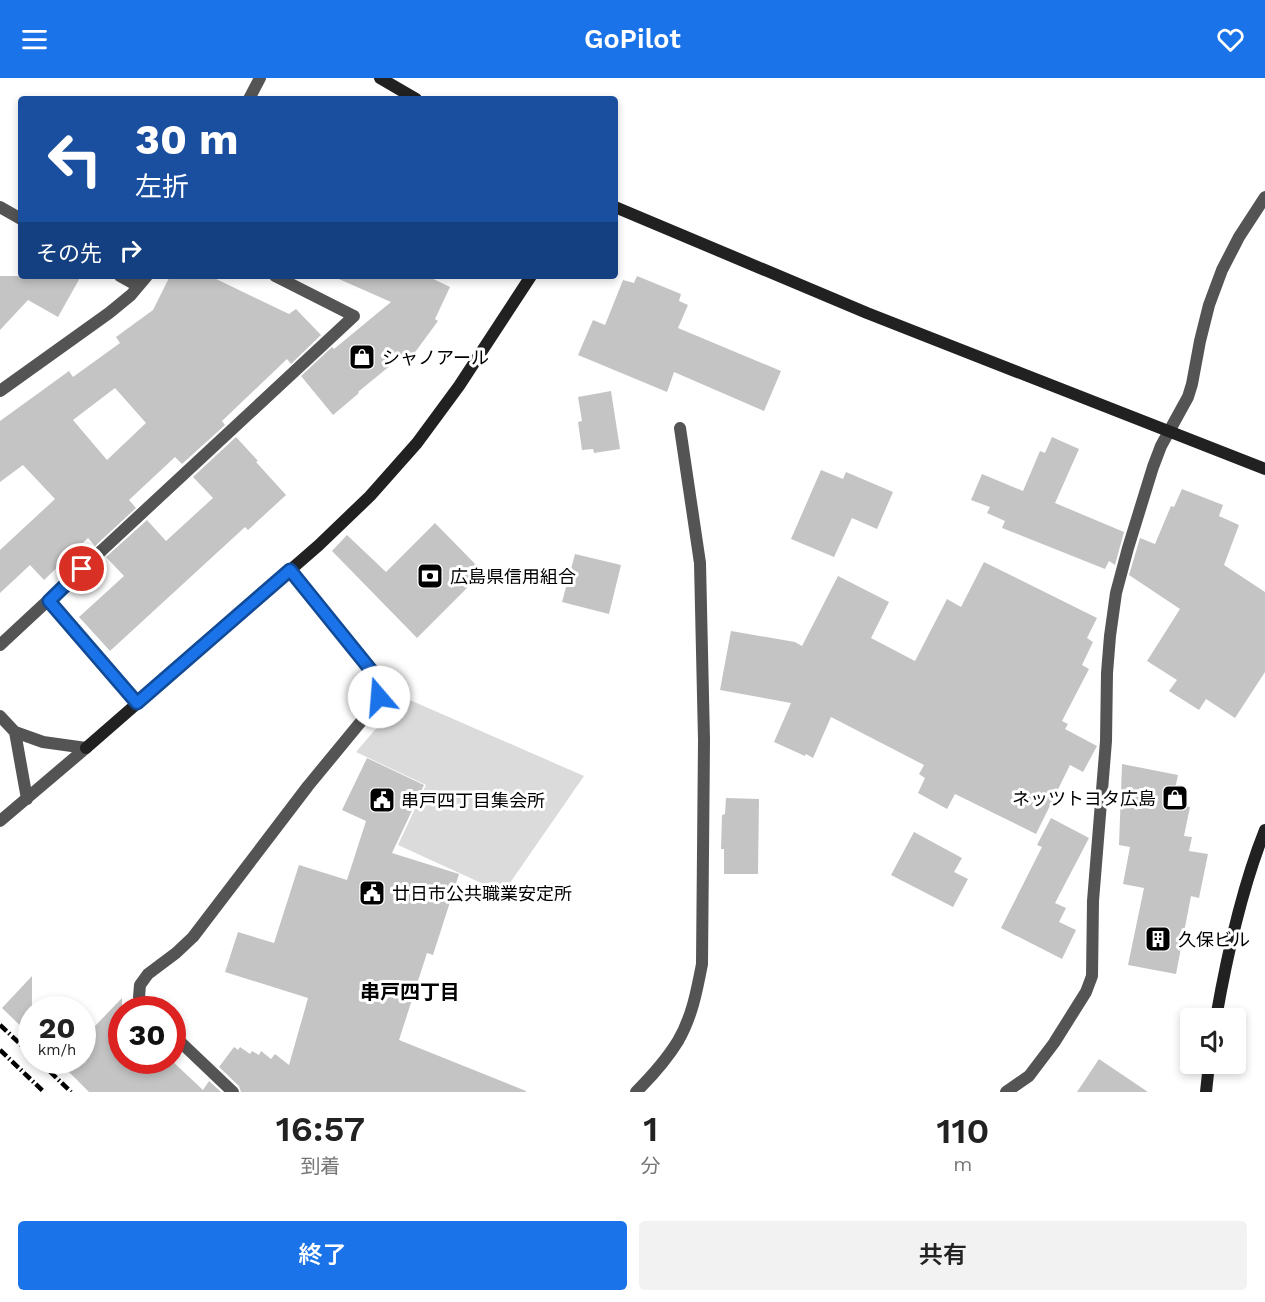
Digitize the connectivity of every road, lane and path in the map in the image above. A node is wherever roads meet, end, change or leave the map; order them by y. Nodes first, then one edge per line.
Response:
1 (261, 78) edge
2 (380, 78) edge
3 (251, 96) edge
4 (411, 96) edge
5 (1265, 197) edge
6 (0, 207) edge
7 (618, 208) edge
8 (18, 217) edge
9 (125, 279) edge
10 (144, 279) edge
11 (281, 279) edge
12 (529, 279) edge
13 (138, 286) junction
14 (0, 391) edge
15 (680, 428) dead end
16 (1169, 432) junction
17 (1265, 469) edge
18 (290, 570) junction
19 (49, 601) junction
20 (0, 645) edge
21 (137, 703) junction
22 (0, 716) edge
23 (15, 732) junction
24 (86, 748) junction
25 (27, 800) junction
26 (2, 818) edge
27 (1265, 830) edge
28 (139, 996) edge
29 (1218, 1008) edge
30 (186, 1047) edge
31 (1208, 1074) edge
32 (233, 1092) edge
33 (636, 1092) edge
34 (1006, 1092) edge
35 (1206, 1092) edge

1 - 3 street
2 - 4 street
5 - 16 street
6 - 8 street
7 - 16 street
9 - 13 street
10 - 13 street
11 - 19 street
12 - 18 street
13 - 14 street
15 - 33 street
16 - 17 street
16 - 34 street
18 - 21 street
18 - 28 street
19 - 20 street
19 - 21 street
21 - 24 street
22 - 23 street
23 - 24 street
23 - 25 street
24 - 25 street
25 - 26 street
27 - 29 street
30 - 32 street
31 - 35 street

